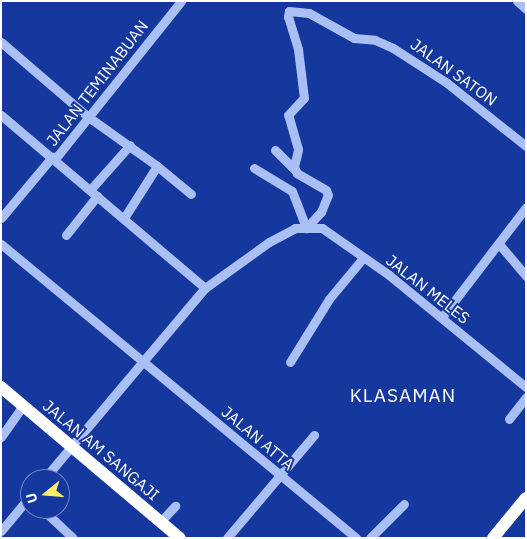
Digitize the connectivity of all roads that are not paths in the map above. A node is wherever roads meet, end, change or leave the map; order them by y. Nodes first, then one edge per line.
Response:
1 (181, 1) edge
2 (517, 1) edge
3 (526, 8) edge
4 (1, 42) edge
5 (1, 115) edge
6 (88, 116) junction
7 (130, 145) junction
8 (526, 146) edge
9 (275, 150) dead end
10 (54, 158) junction
11 (157, 166) junction
12 (254, 168) dead end
13 (296, 170) junction
14 (94, 193) junction
15 (190, 194) dead end
16 (526, 207) edge
17 (1, 218) edge
18 (124, 218) junction
19 (306, 228) junction
20 (66, 235) dead end
21 (1, 244) edge
22 (499, 244) junction
23 (363, 258) junction
24 (526, 276) edge
25 (205, 288) junction
26 (442, 317) junction
27 (142, 360) junction
28 (290, 362) dead end
29 (526, 387) edge
30 (1, 388) edge
31 (526, 397) edge
32 (23, 406) junction
33 (509, 419) dead end
34 (314, 435) dead end
35 (1, 436) edge
36 (69, 448) junction
37 (52, 469) edge
38 (280, 475) junction
39 (526, 498) edge
40 (404, 504) dead end
41 (174, 506) dead end
42 (20, 508) edge
43 (526, 511) edge
44 (53, 519) edge
45 (161, 521) junction
46 (2, 529) edge
47 (73, 538) edge
48 (180, 538) edge
49 (227, 538) edge
50 (356, 538) edge
51 (370, 538) edge
52 (494, 538) edge
53 (503, 538) edge

1 - 6 street, JALAN TEMINABUAN
2 - 3 street
4 - 6 street
5 - 10 street
6 - 7 street
6 - 10 street, JALAN TEMINABUAN
7 - 11 street
7 - 14 street
8 - 13 street, JALAN SATON
9 - 13 street
10 - 14 street
10 - 17 street, JALAN TEMINABUAN
11 - 15 street
11 - 18 street
12 - 19 street
13 - 19 street
14 - 18 street
14 - 20 street
16 - 22 street
18 - 25 street
19 - 23 street, JALAN MELES
19 - 25 street
21 - 27 street, JALAN ATTA
22 - 24 street
22 - 26 street
23 - 26 street, JALAN MELES
23 - 28 street
25 - 27 street
26 - 29 street, JALAN MELES
27 - 36 street
27 - 38 street, JALAN ATTA
30 - 32 highway, JALAN AM SANGAJI
31 - 33 street
32 - 35 street
32 - 36 highway, JALAN AM SANGAJI
34 - 38 street
36 - 37 street
36 - 45 highway, JALAN AM SANGAJI
38 - 49 street
38 - 50 street, JALAN ATTA
39 - 52 highway
40 - 51 street
41 - 45 street
42 - 46 street
43 - 53 highway
44 - 47 street
45 - 48 highway, JALAN AM SANGAJI

